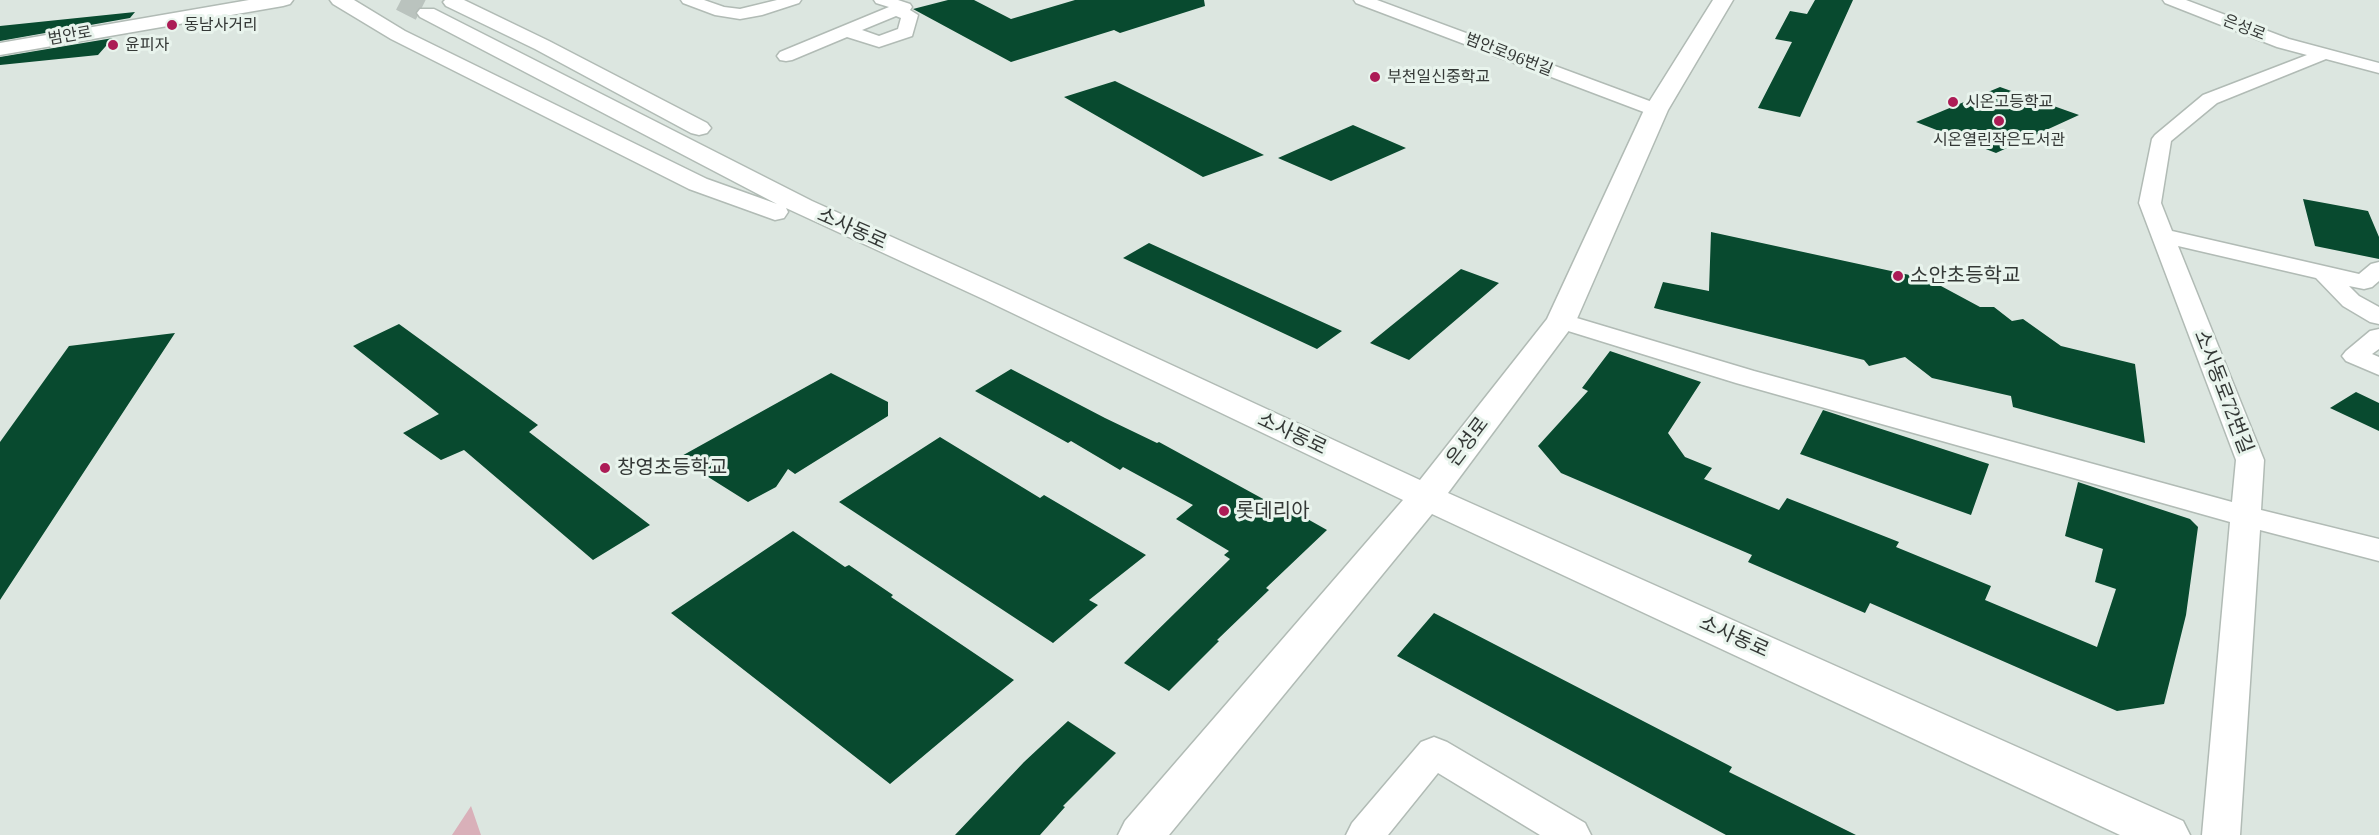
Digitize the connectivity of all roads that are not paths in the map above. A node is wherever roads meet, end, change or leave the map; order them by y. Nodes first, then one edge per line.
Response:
1 (283, 0) edge
2 (340, 0) edge
3 (449, 0) tunnel mouth
4 (689, 0) edge
5 (793, 0) edge
6 (1362, 0) edge
7 (1723, 0) edge
8 (2171, 0) edge
9 (888, 6) edge
10 (427, 13) tunnel mouth
11 (848, 31) junction
12 (2283, 43) junction
13 (0, 49) edge
14 (2324, 54) junction
15 (786, 56) dead end
16 (2287, 67) junction
17 (2379, 68) edge
18 (1656, 110) junction
19 (2163, 236) junction
20 (2379, 269) edge
21 (2324, 273) junction
22 (993, 293) junction
23 (2379, 317) edge
24 (1561, 321) junction
25 (2379, 336) edge
26 (2379, 367) edge
27 (1426, 497) junction
28 (2245, 516) junction
29 (2379, 550) edge
30 (1141, 835) edge
31 (1365, 835) edge
32 (1572, 835) edge
33 (2168, 835) edge
34 (2221, 835) edge

1 - 13 street, 범안로
2 - 22 street
3 - 22 street
4 - 5 street
6 - 18 street, 범안로96번길
7 - 18 street, 은성로
8 - 12 street, 은성로
9 - 11 street
9 - 11 street
10 - 22 street, 소사동로
11 - 15 street
12 - 14 street
12 - 16 street
14 - 16 street, 소사동로72번길
14 - 17 street
16 - 19 street, 소사동로72번길
18 - 24 street, 은성로
19 - 21 street
19 - 28 street, 소사동로72번길
20 - 21 street
21 - 23 street
22 - 27 street, 소사동로
24 - 27 street, 은성로
24 - 28 street
25 - 26 street
27 - 30 street, 은성로
27 - 33 street, 소사동로
28 - 29 street
28 - 34 street, 소사동로72번길
31 - 32 street

